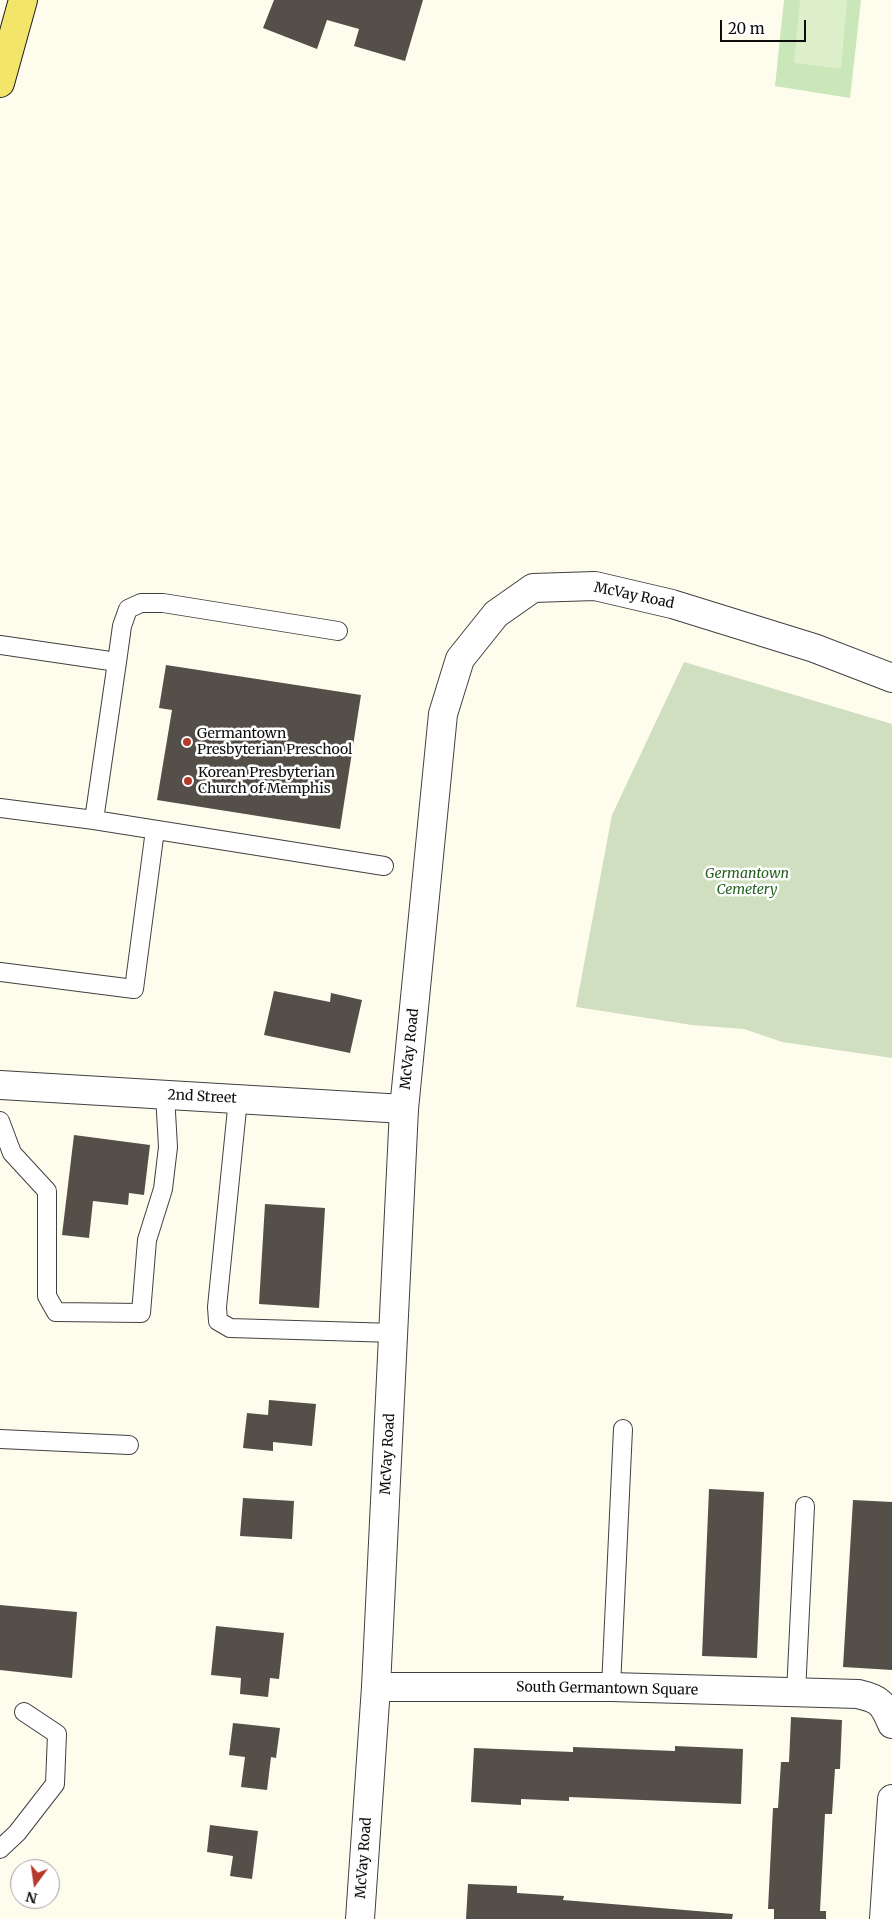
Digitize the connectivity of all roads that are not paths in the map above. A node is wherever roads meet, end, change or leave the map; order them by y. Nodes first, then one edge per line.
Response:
1 (23, 0) edge
2 (0, 83) edge
3 (338, 631) dead end
4 (0, 645) edge
5 (117, 662) junction
6 (892, 678) edge
7 (0, 808) edge
8 (94, 820) junction
9 (156, 830) junction
10 (384, 866) dead end
11 (0, 972) edge
12 (0, 1085) edge
13 (165, 1095) junction
14 (238, 1100) junction
15 (404, 1109) junction
16 (0, 1121) edge
17 (394, 1333) junction
18 (623, 1429) dead end
19 (0, 1439) edge
20 (129, 1445) dead end
21 (805, 1506) dead end
22 (376, 1687) junction
23 (611, 1687) junction
24 (796, 1693) junction
25 (24, 1712) dead end
26 (892, 1724) edge
27 (892, 1799) edge
28 (0, 1849) edge
29 (360, 1919) edge
30 (884, 1919) edge

1 - 2 main road
3 - 5 lane
4 - 5 lane
5 - 8 lane
6 - 15 street, McVay Road
7 - 8 lane
8 - 9 lane
9 - 10 lane
9 - 11 lane
12 - 13 street, 2nd Street
13 - 14 street, 2nd Street
13 - 16 lane
14 - 15 street, 2nd Street
14 - 17 lane
15 - 17 street, McVay Road
17 - 22 street, McVay Road
18 - 23 lane
19 - 20 lane
21 - 24 lane
22 - 23 street, South Germantown Square
22 - 29 street, McVay Road
23 - 24 street, South Germantown Square
24 - 26 street, South Germantown Square
25 - 28 lane
27 - 30 street

